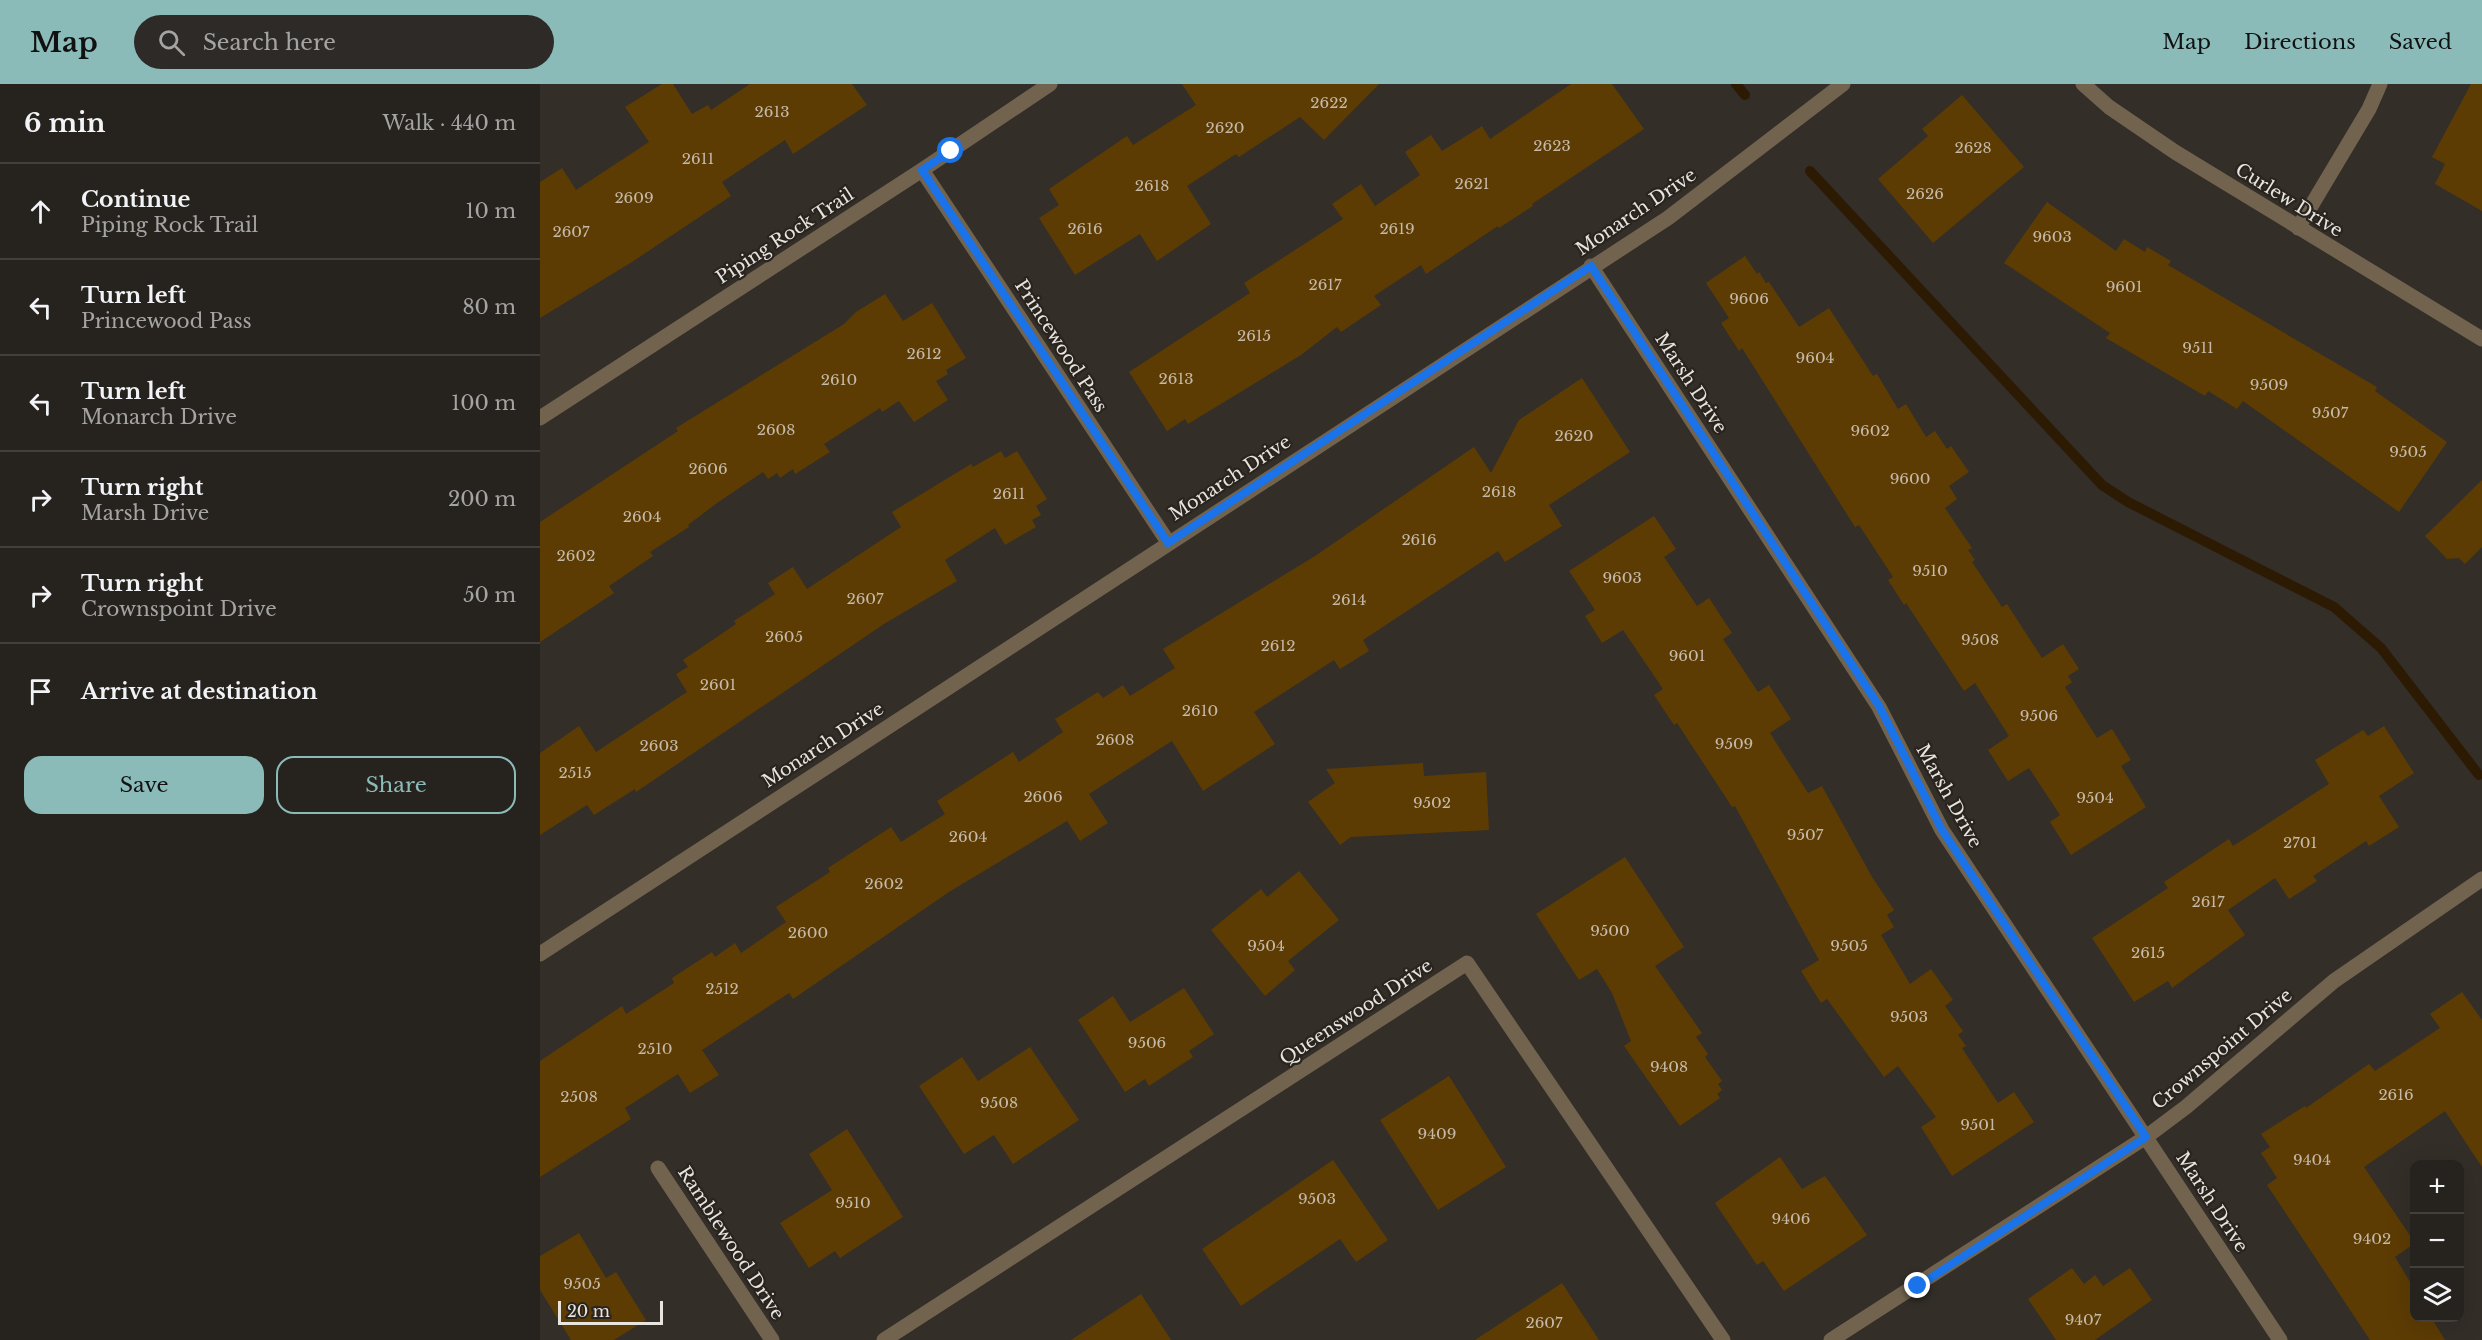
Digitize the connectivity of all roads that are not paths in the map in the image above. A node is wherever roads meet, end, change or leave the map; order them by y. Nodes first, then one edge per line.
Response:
1 (1050, 84) edge
2 (1843, 84) edge
3 (2083, 84) edge
4 (2380, 84) edge
5 (922, 170) junction
6 (2298, 228) junction
7 (1591, 266) junction
8 (2482, 339) edge
9 (540, 418) edge
10 (1168, 543) junction
11 (2482, 879) edge
12 (540, 954) edge
13 (2146, 1137) junction
14 (658, 1168) dead end
15 (772, 1340) edge
16 (884, 1340) edge
17 (1723, 1340) edge
18 (1831, 1340) edge
19 (2280, 1340) edge

1 - 5 street, Piping Rock Trail
2 - 7 street, Monarch Drive
3 - 6 street, Curlew Drive
4 - 6 street
5 - 9 street, Piping Rock Trail
5 - 10 street, Princewood Pass
6 - 8 street, Curlew Drive
7 - 10 street, Monarch Drive
7 - 13 street, Marsh Drive
10 - 12 street, Monarch Drive
11 - 13 street, Crownspoint Drive
13 - 18 street, Crownspoint Drive
13 - 19 street, Marsh Drive
14 - 15 street, Ramblewood Drive
16 - 17 street, Queenswood Drive

